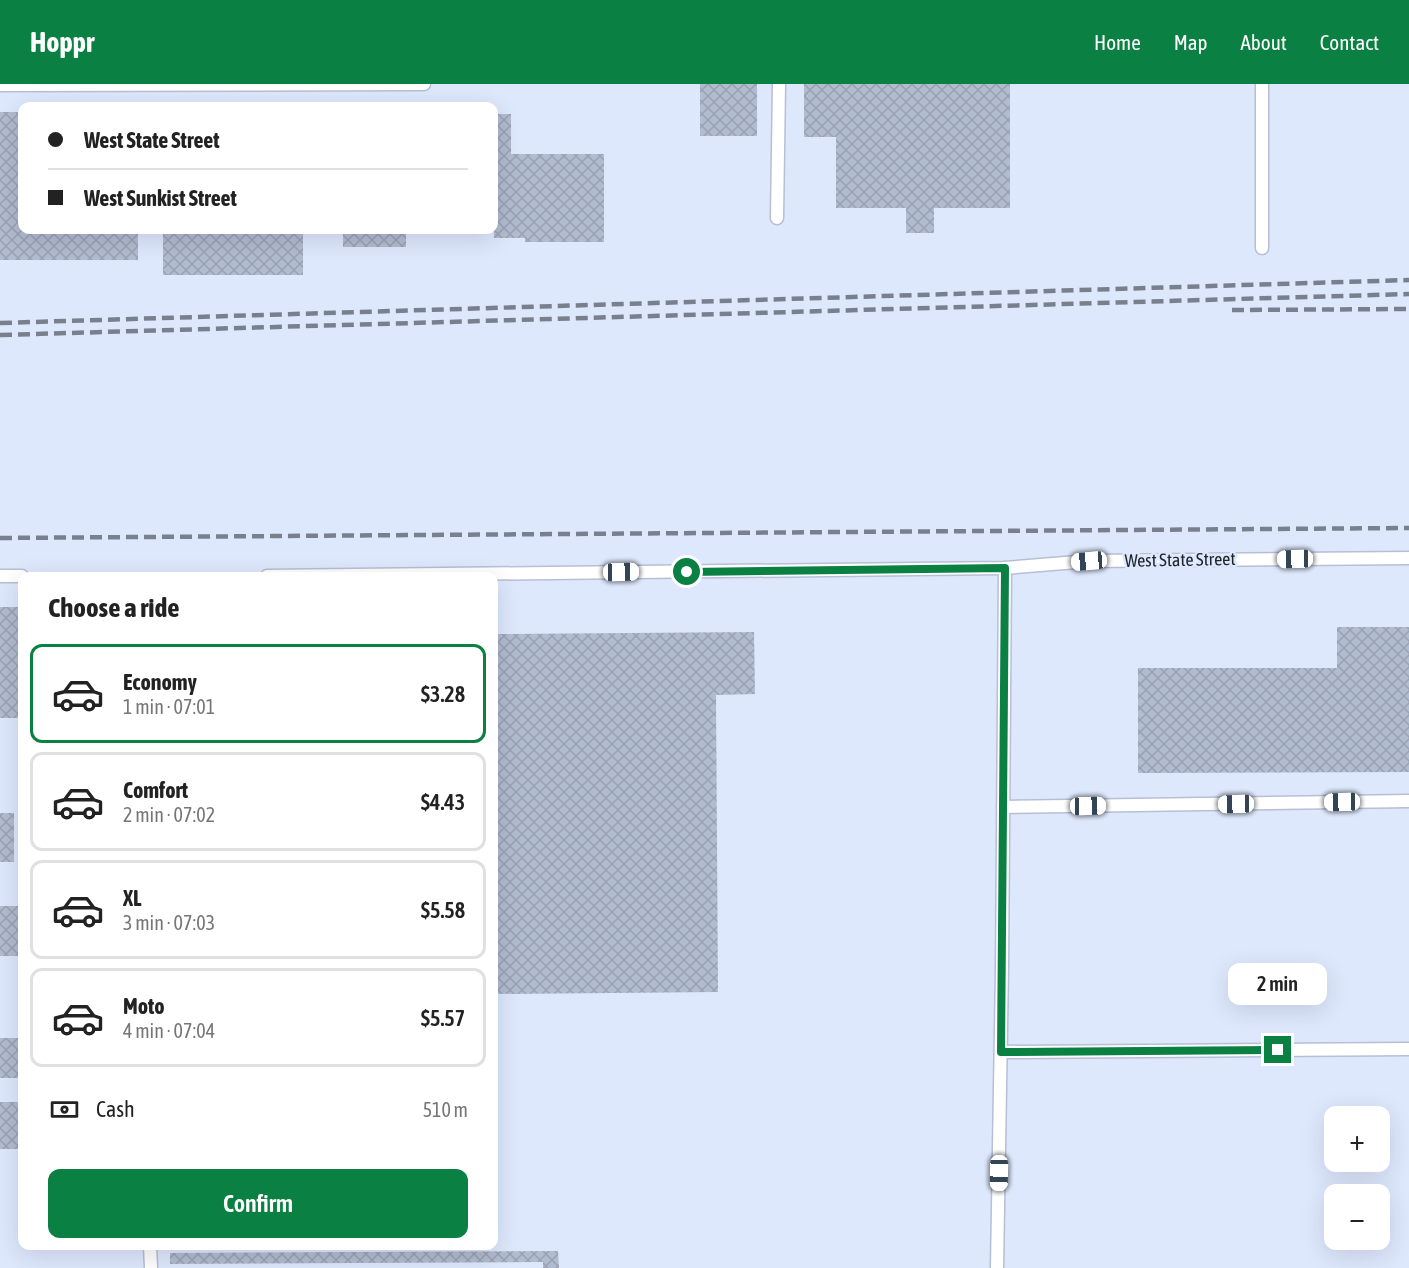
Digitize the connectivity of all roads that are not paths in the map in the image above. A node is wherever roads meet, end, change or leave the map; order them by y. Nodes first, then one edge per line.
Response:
1 (424, 84) edge
2 (779, 84) edge
3 (1262, 84) edge
4 (0, 85) edge
5 (777, 218) dead end
6 (1262, 248) dead end
7 (1409, 558) edge
8 (1005, 568) junction
9 (498, 573) edge
10 (0, 576) edge
11 (18, 576) edge
12 (1409, 801) edge
13 (1003, 807) junction
14 (1409, 1049) edge
15 (1001, 1052) junction
16 (150, 1250) edge
17 (150, 1268) edge
18 (997, 1268) edge

1 - 4 street
2 - 5 street
3 - 6 street
7 - 8 street, West State Street
8 - 9 street, West State Street
8 - 13 street
10 - 11 street
12 - 13 street
13 - 15 street
14 - 15 street
15 - 18 street
16 - 17 street

